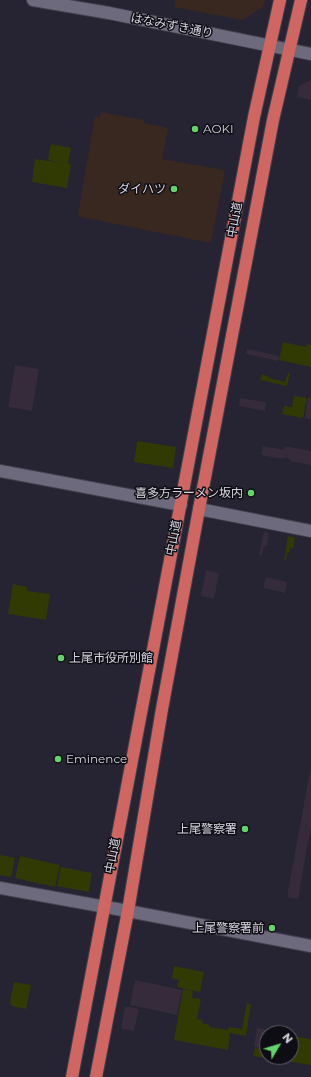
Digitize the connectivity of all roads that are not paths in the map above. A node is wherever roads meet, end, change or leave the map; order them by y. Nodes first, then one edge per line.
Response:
1 (33, 0) edge
2 (280, 0) edge
3 (301, 0) edge
4 (269, 45) junction
5 (289, 49) junction
6 (311, 54) edge
7 (0, 471) edge
8 (181, 505) junction
9 (199, 509) junction
10 (311, 531) edge
11 (0, 888) edge
12 (104, 907) junction
13 (128, 911) junction
14 (311, 946) edge
15 (72, 1077) edge
16 (96, 1077) edge

1 - 4 street, はなみずき通り
2 - 4 highway, 中山道
3 - 5 highway, 中山道
4 - 5 street, はなみずき通り
4 - 8 highway, 中山道
5 - 6 street, はなみずき通り
5 - 9 highway, 中山道
7 - 8 street
8 - 12 highway, 中山道
9 - 10 street
9 - 13 highway, 中山道
11 - 12 street
12 - 13 street
12 - 15 highway, 中山道
13 - 14 street
13 - 16 highway, 中山道

